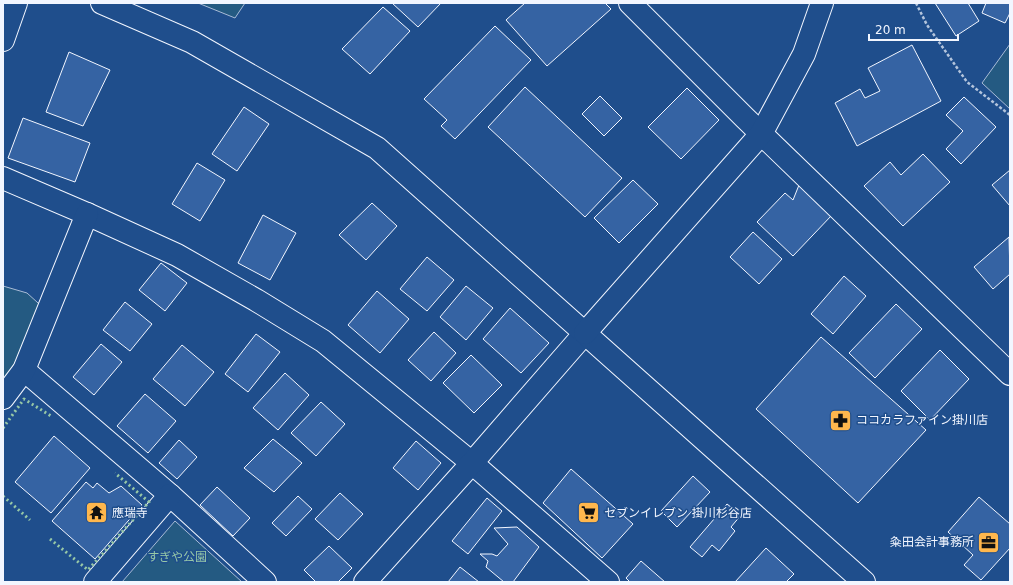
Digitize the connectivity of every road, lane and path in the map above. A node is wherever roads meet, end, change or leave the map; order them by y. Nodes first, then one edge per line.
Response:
1 (16, 3) edge
2 (102, 3) edge
3 (630, 3) edge
4 (822, 3) edge
5 (916, 3) edge
6 (3, 40) edge
7 (1010, 115) edge
8 (762, 134) junction
9 (3, 178) edge
10 (87, 214) junction
11 (585, 333) junction
12 (24, 370) junction
13 (1010, 374) edge
14 (3, 398) edge
15 (472, 463) junction
16 (170, 496) junction
17 (95, 582) edge
18 (265, 582) edge
19 (365, 582) edge
20 (608, 582) edge
21 (864, 582) edge

1 - 6 street
2 - 11 street
3 - 8 street
4 - 8 street
5 - 7 path
8 - 11 street
8 - 13 street
9 - 10 street
10 - 12 street
10 - 15 street
11 - 15 street
11 - 21 street
12 - 14 street
12 - 16 street
15 - 19 street
15 - 20 street
16 - 17 street
16 - 18 street

